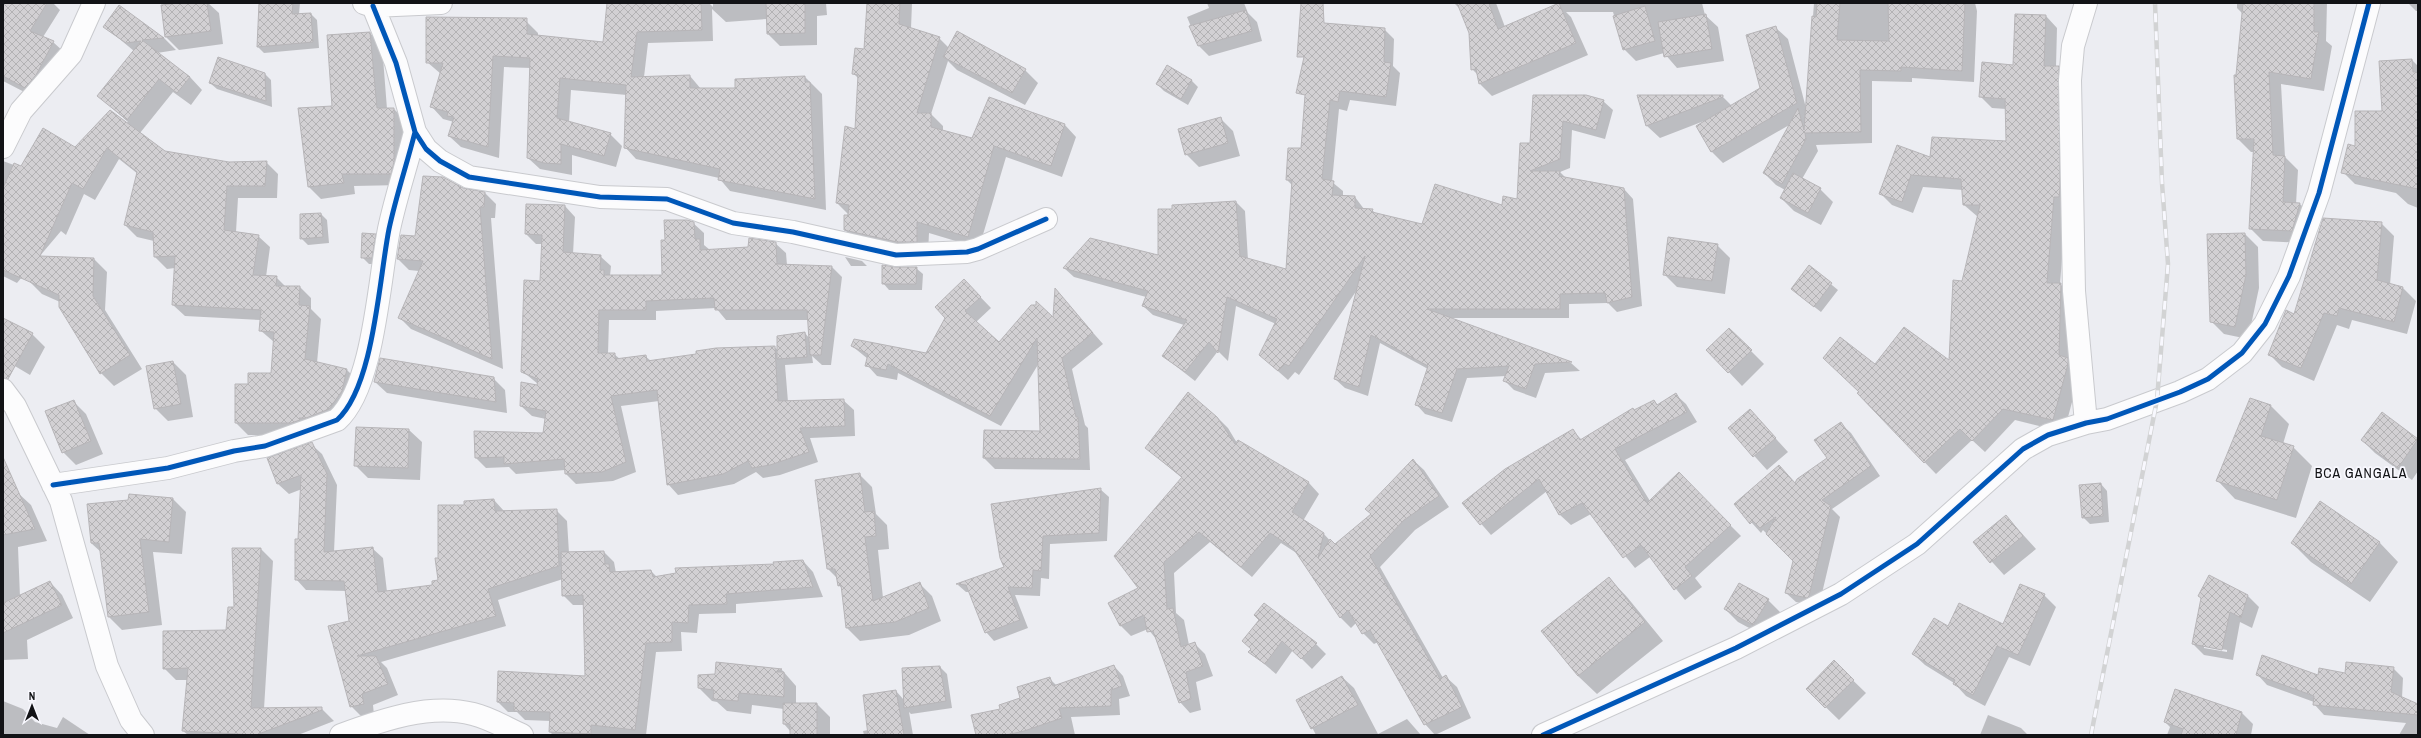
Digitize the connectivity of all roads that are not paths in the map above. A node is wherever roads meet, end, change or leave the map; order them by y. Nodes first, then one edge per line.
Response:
1 (94, 3) edge
2 (441, 3) edge
3 (2086, 3) edge
4 (2369, 3) edge
5 (368, 5) edge
6 (415, 132) junction
7 (3, 147) edge
8 (1046, 219) dead end
9 (3, 390) edge
10 (2086, 422) junction
11 (53, 485) junction
12 (143, 735) edge
13 (341, 735) edge
14 (522, 735) edge
15 (1543, 735) edge

1 - 7 street
2 - 5 street
3 - 10 street
4 - 10 street
5 - 6 street
6 - 8 street
6 - 11 street
9 - 11 street
10 - 15 street
11 - 12 street
13 - 14 street

